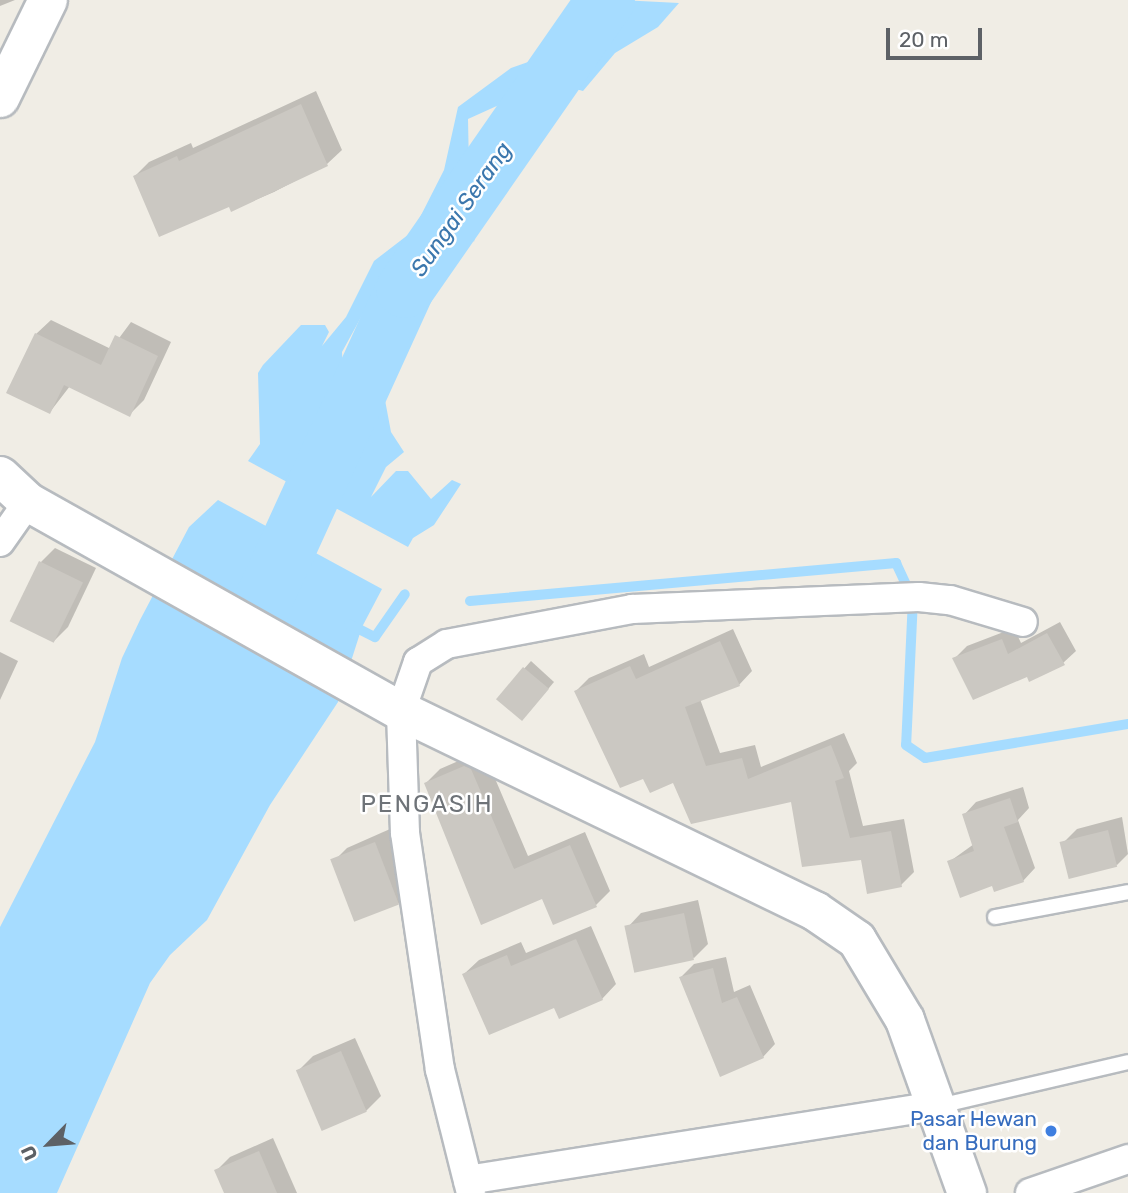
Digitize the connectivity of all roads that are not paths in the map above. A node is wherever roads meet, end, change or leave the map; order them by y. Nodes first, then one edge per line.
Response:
1 (47, 0) edge
2 (0, 98) edge
3 (0, 476) edge
4 (28, 502) junction
5 (0, 542) edge
6 (1023, 622) dead end
7 (389, 704) junction
8 (1128, 892) edge
9 (995, 917) dead end
10 (1128, 1062) edge
11 (937, 1106) junction
12 (1128, 1159) edge
13 (469, 1187) edge
14 (967, 1193) edge
15 (1030, 1193) edge

1 - 2 street
3 - 4 street
4 - 5 street
4 - 7 street
6 - 7 street
7 - 11 street
7 - 13 street
8 - 9 lane
10 - 11 lane
11 - 13 street
11 - 14 street
12 - 15 street

